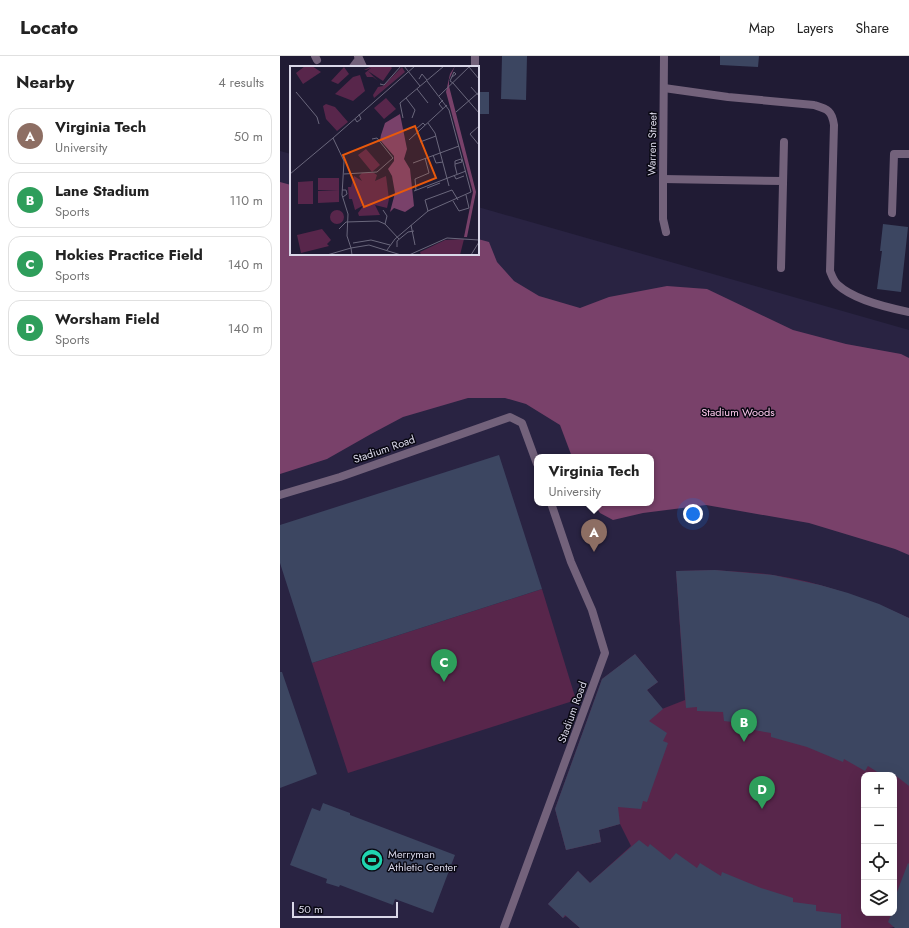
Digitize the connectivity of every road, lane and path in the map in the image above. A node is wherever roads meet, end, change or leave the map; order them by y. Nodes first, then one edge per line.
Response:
1 (664, 56) edge
2 (359, 57) edge
3 (354, 66) edge
4 (664, 88) junction
5 (784, 142) dead end
6 (909, 154) edge
7 (663, 179) junction
8 (783, 181) junction
9 (892, 213) dead end
10 (666, 232) dead end
11 (781, 268) dead end
12 (909, 312) edge
13 (534, 456) edge
14 (280, 496) edge
15 (552, 506) edge
16 (504, 928) edge

1 - 4 street, Warren Street
2 - 3 street
4 - 7 street, Warren Street
4 - 12 street
5 - 8 street
6 - 9 street
7 - 8 street
7 - 10 street, Warren Street
8 - 11 street
13 - 14 street, Stadium Road
15 - 16 street, Stadium Road

